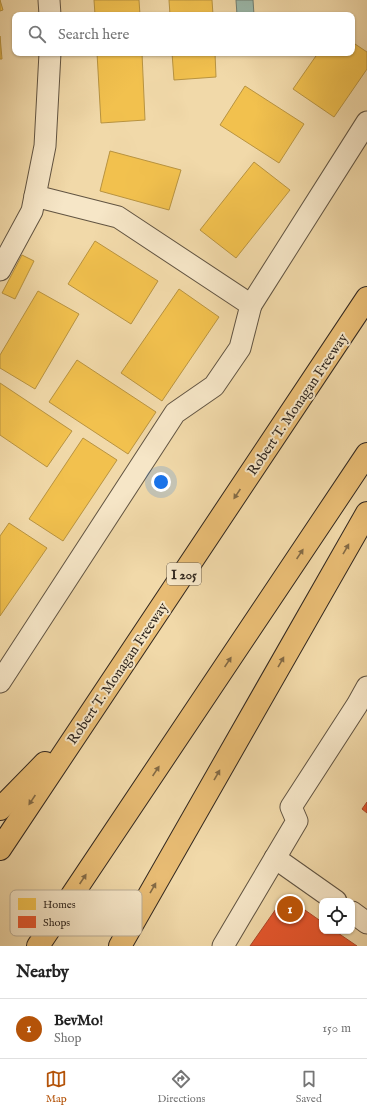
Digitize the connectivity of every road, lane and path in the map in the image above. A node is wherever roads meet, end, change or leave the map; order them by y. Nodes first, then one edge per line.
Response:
1 (49, 0) edge
2 (50, 12) edge
3 (50, 56) edge
4 (367, 122) edge
5 (35, 196) junction
6 (0, 270) edge
7 (367, 298) edge
8 (251, 305) junction
9 (367, 454) edge
10 (367, 513) edge
11 (0, 682) edge
12 (367, 687) edge
13 (84, 723) junction
14 (0, 809) edge
15 (0, 849) edge
16 (275, 858) junction
17 (75, 890) edge
18 (332, 898) edge
19 (142, 907) edge
20 (355, 914) edge
21 (367, 923) edge
22 (45, 936) edge
23 (126, 936) edge
24 (38, 946) edge
25 (120, 946) edge
26 (223, 946) edge

1 - 2 lane
3 - 5 lane
4 - 8 lane
5 - 6 lane
5 - 8 lane
7 -> 13 highway, Robert T. Monagan Freeway / I 205
8 - 11 lane
17 -> 9 highway
19 -> 10 highway
12 - 16 lane
13 - 14 highway
13 -> 15 highway, Robert T. Monagan Freeway / I 205
16 - 18 lane
16 - 26 lane
20 - 21 lane
24 -> 22 highway
25 -> 23 highway

